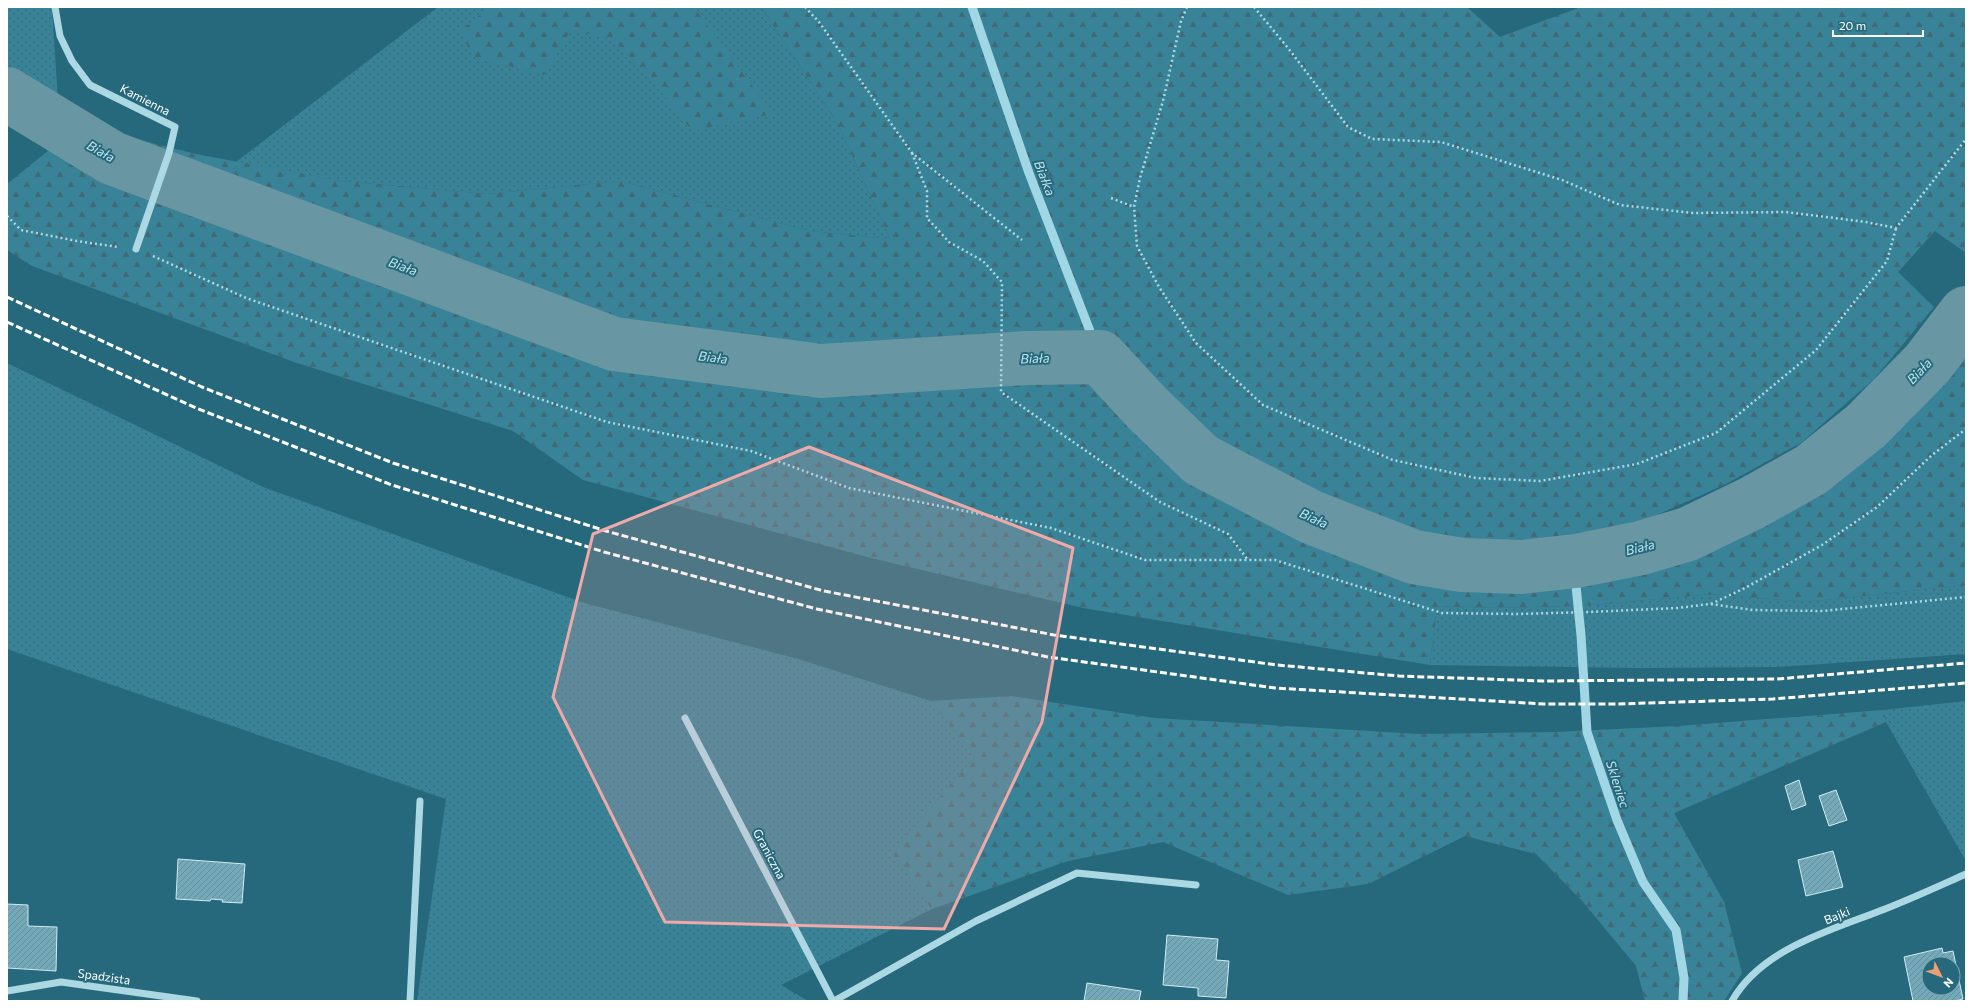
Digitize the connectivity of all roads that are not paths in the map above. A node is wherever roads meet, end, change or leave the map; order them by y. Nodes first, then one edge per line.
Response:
1 (55, 7) edge
2 (136, 249) road end
3 (684, 718) dead end
4 (420, 801) dead end
5 (1966, 874) edge
6 (1196, 885) dead end
7 (7, 990) edge
8 (198, 1001) edge
9 (410, 1001) edge
10 (834, 1001) edge
11 (1732, 1001) edge

1 - 2 street, Kamienna
3 - 10 street, Graniczna
4 - 9 street
5 - 11 street, Bajki
6 - 10 street
7 - 8 street, Spadzista

